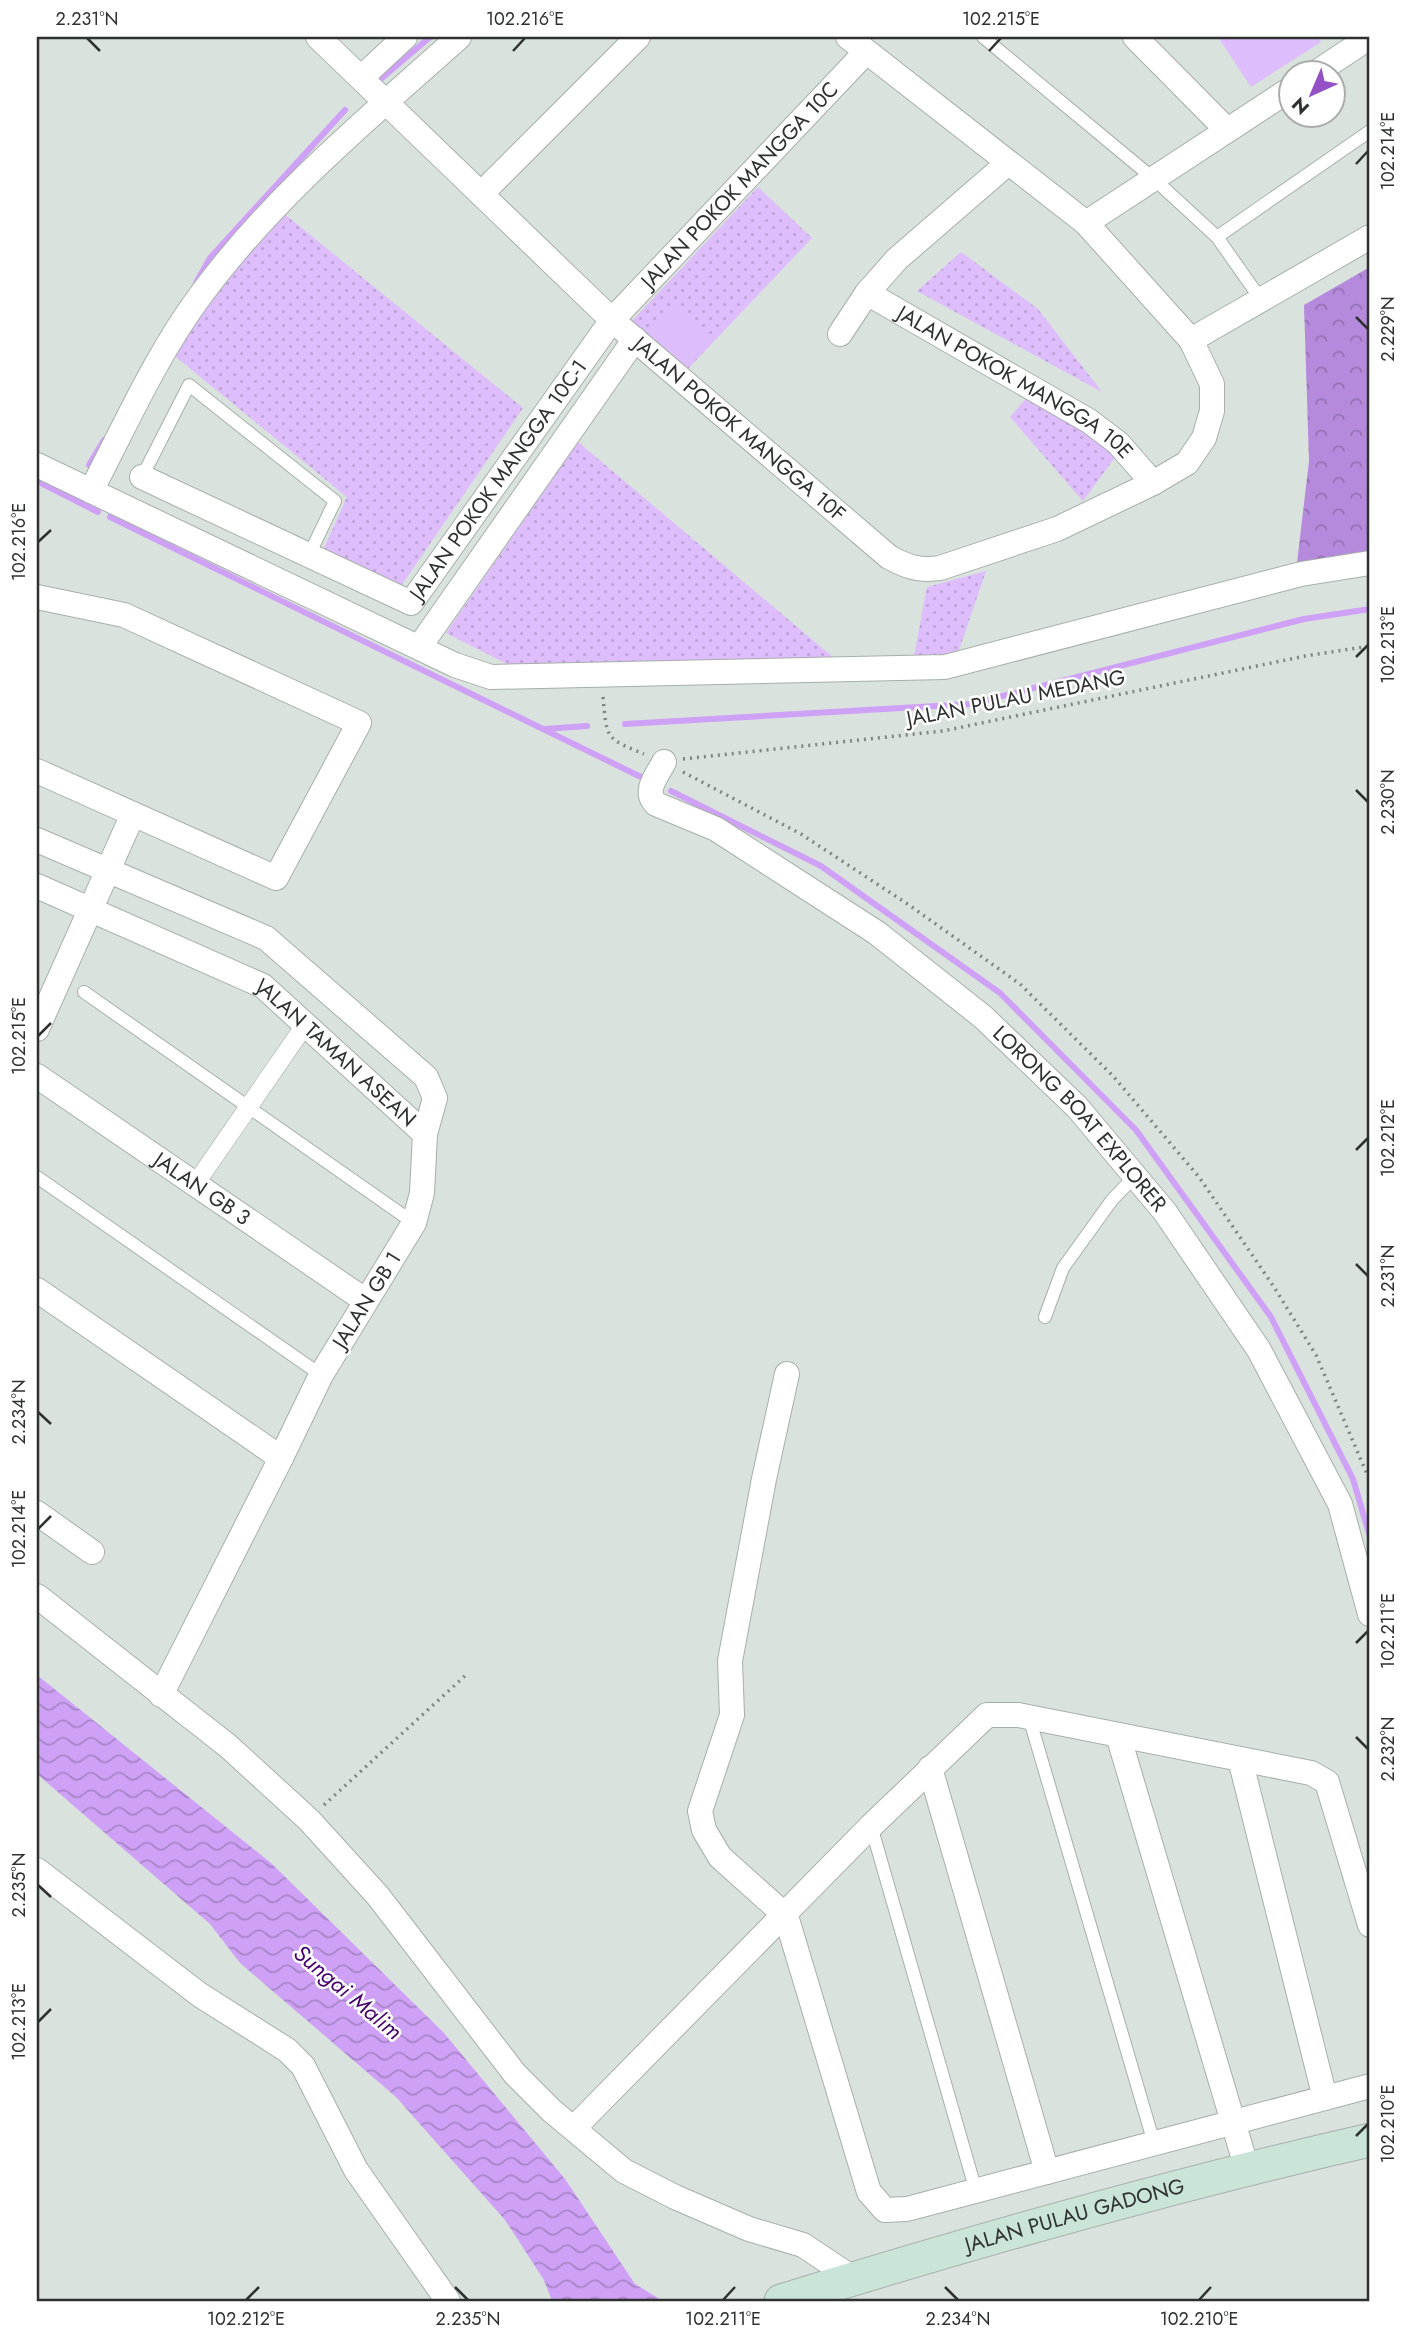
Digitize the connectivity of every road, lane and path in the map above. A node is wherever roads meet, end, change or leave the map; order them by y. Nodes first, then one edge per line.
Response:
1 (318, 37) edge
2 (405, 37) edge
3 (459, 37) edge
4 (638, 37) edge
5 (983, 37) edge
6 (1135, 37) edge
7 (1370, 37) edge
8 (857, 45) edge
9 (1335, 60) edge
10 (361, 78) junction
11 (1278, 97) edge
12 (384, 103) junction
13 (1227, 130) junction
14 (1370, 131) edge
15 (1008, 163) junction
16 (1154, 178) junction
17 (481, 194) junction
18 (1086, 223) junction
19 (1217, 237) junction
20 (1370, 237) edge
21 (867, 293) junction
22 (1262, 301) junction
23 (612, 320) junction
24 (840, 334) dead end
25 (635, 339) junction
26 (1191, 340) junction
27 (37, 465) edge
28 (142, 477) joint
29 (1153, 483) junction
30 (91, 491) junction
31 (309, 555) junction
32 (1370, 562) edge
33 (37, 597) edge
34 (420, 646) junction
35 (1370, 646) edge
36 (601, 677) junction
37 (664, 762) junction
38 (37, 771) edge
39 (133, 814) junction
40 (37, 840) edge
41 (108, 870) junction
42 (37, 886) edge
43 (90, 909) junction
44 (84, 992) dead end
45 (305, 1025) junction
46 (37, 1029) edge
47 (37, 1076) edge
48 (248, 1108) junction
49 (425, 1134) junction
50 (1135, 1176) junction
51 (37, 1177) edge
52 (194, 1186) junction
53 (414, 1223) junction
54 (37, 1290) edge
55 (366, 1301) junction
56 (1045, 1317) dead end
57 (787, 1374) dead end
58 (320, 1375) junction
59 (281, 1458) junction
60 (37, 1513) edge
61 (92, 1552) dead end
62 (37, 1596) edge
63 (1370, 1614) edge
64 (467, 1674) dead end
65 (161, 1695) junction
66 (1029, 1717) junction
67 (1118, 1735) junction
68 (1240, 1759) junction
69 (930, 1768) junction
70 (309, 1819) junction
71 (872, 1826) junction
72 (37, 1870) edge
73 (786, 1916) junction
74 (1370, 1925) edge
75 (1370, 2085) edge
76 (1325, 2098) junction
77 (1233, 2122) junction
78 (574, 2128) junction
79 (1370, 2140) edge
80 (1154, 2143) junction
81 (1247, 2169) junction
82 (1047, 2172) junction
83 (976, 2191) junction
84 (854, 2279) junction
85 (818, 2296) edge
86 (448, 2301) edge
87 (781, 2301) edge

1 - 10 street, JALAN POKOK MANGGA 10F
2 - 10 street
3 - 12 street
4 - 17 street
5 - 16 lane
6 - 13 street
7 - 9 street
8 - 15 street, JALAN POKOK MANGGA 10F
8 - 23 street, JALAN POKOK MANGGA 10C
10 - 12 street, JALAN POKOK MANGGA 10F
11 - 13 street
12 - 17 street, JALAN POKOK MANGGA 10F
12 - 30 street
13 - 16 street
14 - 19 lane
15 - 18 street, JALAN POKOK MANGGA 10F
15 - 21 street
16 - 18 street
16 - 19 lane
17 - 23 street, JALAN POKOK MANGGA 10F
18 - 26 street, JALAN POKOK MANGGA 10F
19 - 22 lane
20 - 22 street
21 - 24 street
21 - 29 street, JALAN POKOK MANGGA 10E
22 - 26 street
23 - 25 street, JALAN POKOK MANGGA 10F
23 - 31 street, JALAN POKOK MANGGA 10C-1
25 - 29 street, JALAN POKOK MANGGA 10F
25 - 34 street
26 - 29 street, JALAN POKOK MANGGA 10F
27 - 30 street
28 - 31 street, JALAN POKOK MANGGA 10C-1
28 - 31 lane
30 - 34 street
32 - 36 street
33 - 39 street
34 - 36 street
35 - 37 path, JALAN PULAU MEDANG
36 - 37 path
37 - 50 street, LORONG BOAT EXPLORER
38 - 39 street
39 - 41 street
40 - 41 street, JALAN TAMAN ASEAN
41 - 43 street
41 - 49 street, JALAN TAMAN ASEAN
42 - 43 street, JALAN TAMAN ASEAN
43 - 45 street, JALAN TAMAN ASEAN
43 - 46 street
44 - 48 lane
45 - 48 street
45 - 49 street, JALAN TAMAN ASEAN
47 - 52 street, JALAN GB 3
48 - 52 street
48 - 53 lane
49 - 53 street, JALAN GB 1
50 - 56 lane
50 - 63 street, LORONG BOAT EXPLORER
51 - 58 lane
52 - 55 street, JALAN GB 3
53 - 55 street, JALAN GB 1
54 - 59 street
55 - 58 street, JALAN GB 1
57 - 73 street
58 - 59 street, JALAN GB 1
59 - 65 street, JALAN GB 1
60 - 61 street
62 - 65 street
64 - 70 path
65 - 70 street
66 - 67 street
66 - 69 street
66 - 80 lane
67 - 68 street
67 - 77 street
68 - 74 street
68 - 76 street
69 - 71 street
69 - 82 street
70 - 78 street
71 - 73 street
71 - 83 lane
72 - 86 street
73 - 78 street
73 - 83 street
75 - 76 street
76 - 77 street
77 - 80 street
77 - 81 street
78 - 84 street
79 - 81 main road, JALAN PULAU GADONG
80 - 82 street
81 - 84 main road, JALAN PULAU GADONG
82 - 83 street
84 - 85 main road, JALAN PULAU GADONG
85 - 87 main road, JALAN PULAU GADONG

